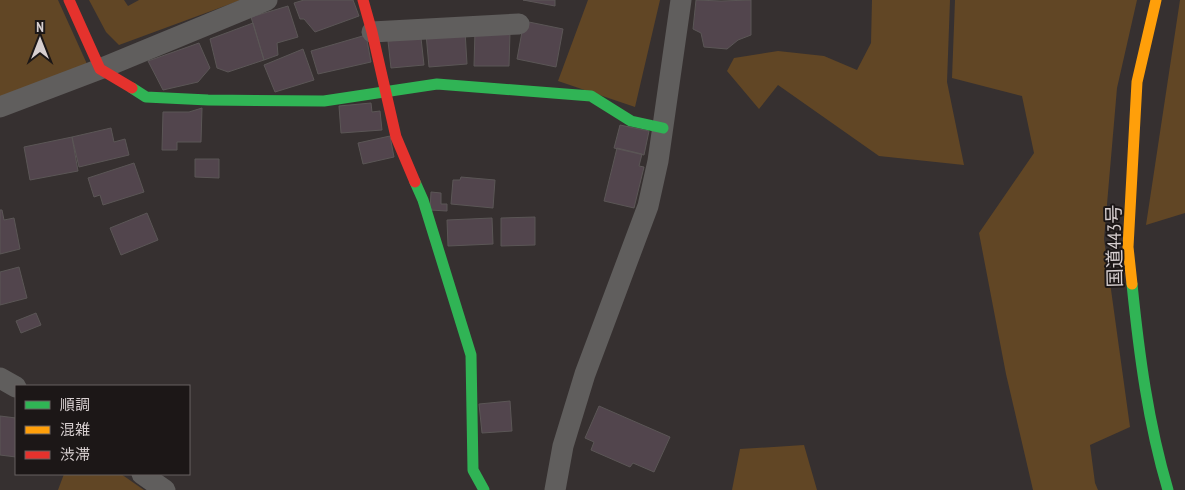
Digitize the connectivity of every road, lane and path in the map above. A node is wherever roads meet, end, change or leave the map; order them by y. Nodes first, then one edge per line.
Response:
1 (70, 0) edge
2 (267, 0) edge
3 (362, 0) edge
4 (681, 0) edge
5 (1156, 0) edge
6 (519, 24) dead end
7 (372, 32) junction
8 (100, 69) junction
9 (385, 93) junction
10 (0, 107) edge
11 (663, 128) junction
12 (0, 378) edge
13 (15, 387) edge
14 (143, 475) edge
15 (165, 490) edge
16 (484, 490) edge
17 (555, 490) edge
18 (1168, 490) edge

1 - 8 main road
2 - 8 street
3 - 7 main road
4 - 11 street
5 - 18 main road, 国道443号
6 - 7 street
7 - 9 main road
8 - 9 main road
8 - 10 street
9 - 11 main road
9 - 16 main road
11 - 17 street
12 - 13 street
14 - 15 street

